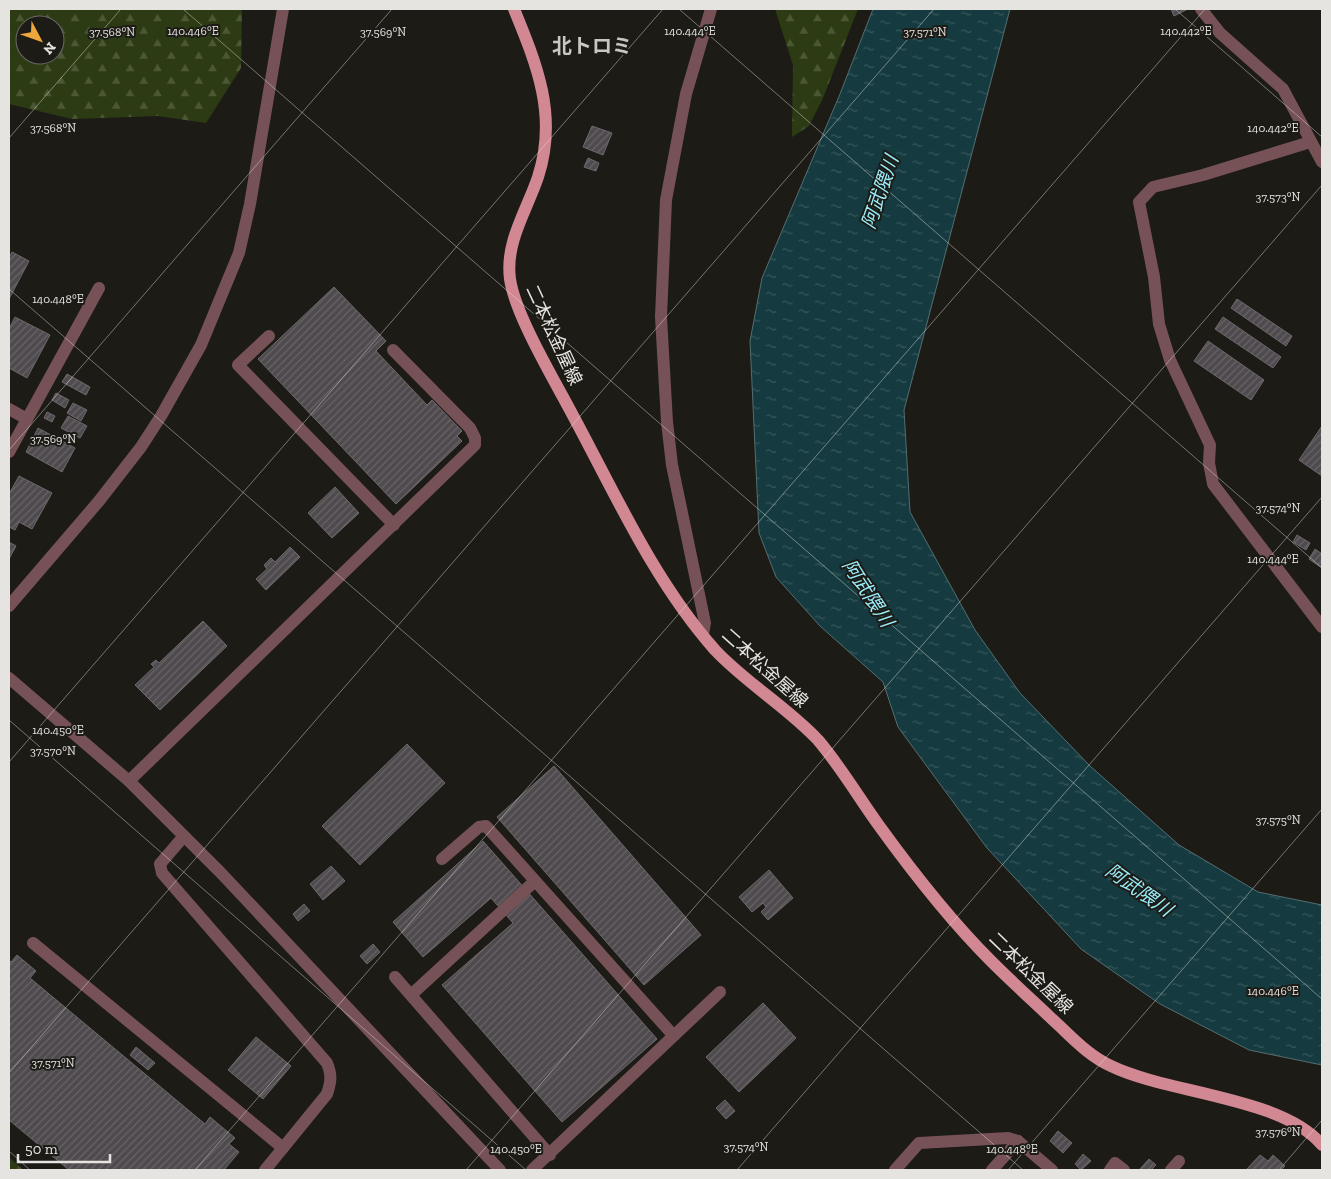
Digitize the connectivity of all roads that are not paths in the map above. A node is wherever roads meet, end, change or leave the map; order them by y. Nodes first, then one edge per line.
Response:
1 (283, 9) edge
2 (514, 9) edge
3 (711, 9) edge
4 (1201, 9) edge
5 (1307, 143) dead end
6 (1322, 162) edge
7 (99, 288) dead end
8 (269, 336) dead end
9 (393, 350) dead end
10 (9, 409) edge
11 (27, 419) junction
12 (9, 452) edge
13 (394, 525) junction
14 (9, 606) edge
15 (1322, 627) edge
16 (703, 634) junction
17 (9, 678) edge
18 (129, 781) junction
19 (184, 836) junction
20 (442, 860) dead end
21 (535, 881) junction
22 (33, 943) dead end
23 (396, 977) dead end
24 (720, 992) dead end
25 (411, 995) junction
26 (673, 1035) junction
27 (1018, 1141) junction
28 (1322, 1145) edge
29 (283, 1148) junction
30 (550, 1155) junction
31 (265, 1170) edge
32 (499, 1170) edge
33 (532, 1170) edge
34 (895, 1170) edge
35 (992, 1170) edge
36 (1052, 1170) edge
37 (1110, 1170) edge
38 (1124, 1170) edge

1 - 14 street
2 - 16 main road, 二本松金屋線
3 - 16 street
4 - 6 street
5 - 15 street
7 - 11 street
8 - 13 street
9 - 13 street
10 - 11 street
11 - 12 street
13 - 18 street
16 - 28 main road, 二本松金屋線
17 - 18 street
18 - 19 street
19 - 29 street
19 - 32 street
20 - 21 street
21 - 25 street
21 - 26 street
22 - 29 street
23 - 25 street
24 - 26 street
25 - 30 street
26 - 30 street
27 - 34 street
27 - 35 street
27 - 36 street
29 - 31 street
30 - 33 street
37 - 38 street

